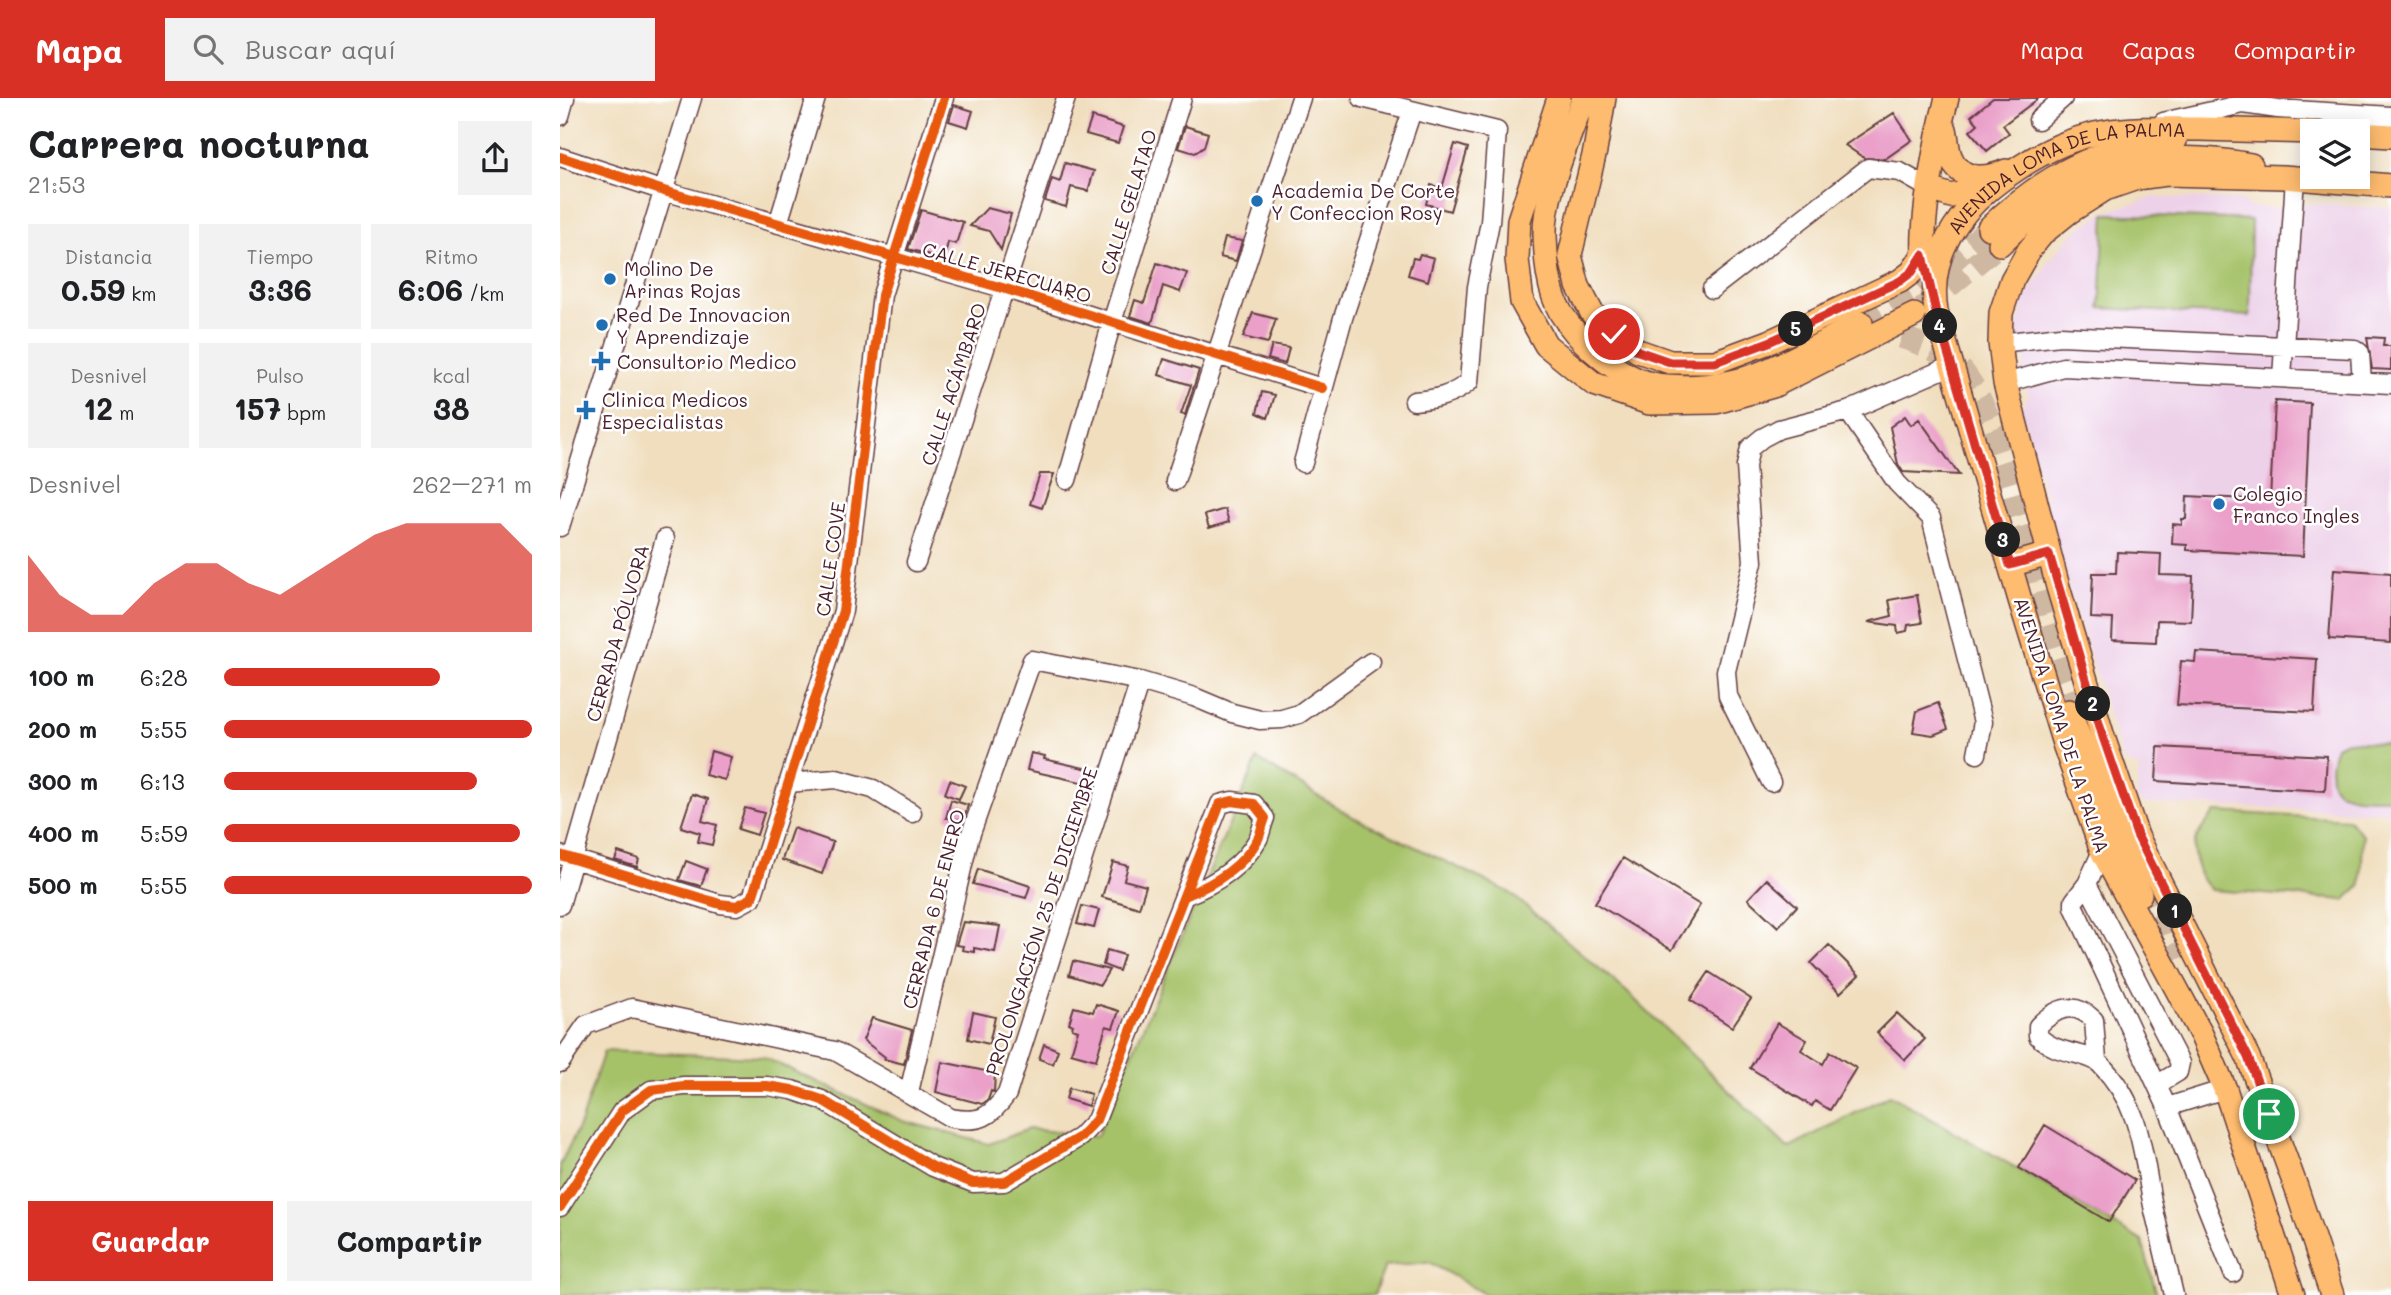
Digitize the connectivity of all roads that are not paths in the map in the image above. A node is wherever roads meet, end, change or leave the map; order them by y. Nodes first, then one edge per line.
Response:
1 (565, 98) edge
2 (692, 98) edge
3 (816, 98) edge
4 (944, 98) edge
5 (1066, 98) edge
6 (1182, 98) edge
7 (1301, 98) edge
8 (1362, 98) edge
9 (1559, 98) edge
10 (1584, 98) edge
11 (1595, 98) edge
12 (1604, 98) edge
13 (2063, 98) edge
14 (2278, 103) edge
15 (1944, 108) edge
16 (1412, 111) junction
17 (560, 116) edge
18 (2391, 116) edge
19 (2309, 118) edge
20 (2038, 120) dead end
21 (2138, 128) junction
22 (2370, 135) edge
23 (2391, 136) edge
24 (560, 157) edge
25 (2025, 163) junction
26 (2289, 178) junction
27 (1990, 186) junction
28 (2391, 186) edge
29 (1930, 189) junction
30 (664, 191) junction
31 (778, 224) junction
32 (1923, 255) junction
33 (894, 257) junction
34 (1006, 289) junction
35 (1712, 289) dead end
36 (1933, 291) junction
37 (1914, 315) tunnel mouth
38 (1112, 321) junction
39 (1831, 329) dead end
40 (1862, 332) junction
41 (1893, 333) tunnel mouth
42 (2060, 336) junction
43 (2191, 342) junction
44 (2000, 343) junction
45 (2284, 346) junction
46 (1218, 355) junction
47 (1953, 365) junction
48 (2063, 367) junction
49 (2189, 373) junction
50 (2282, 378) junction
51 (2362, 382) junction
52 (2005, 383) junction
53 (2391, 383) edge
54 (1322, 388) junction
55 (1414, 401) dead end
56 (1848, 411) junction
57 (1303, 463) dead end
58 (1067, 480) dead end
59 (1175, 481) dead end
60 (560, 527) edge
61 (665, 539) dead end
62 (2049, 554) junction
63 (916, 562) dead end
64 (2010, 565) junction
65 (1371, 662) dead end
66 (1140, 681) junction
67 (2064, 699) dead end
68 (1976, 754) dead end
69 (1771, 782) dead end
70 (788, 783) junction
71 (912, 813) dead end
72 (2102, 851) junction
73 (567, 857) edge
74 (2087, 884) junction
75 (1184, 896) junction
76 (560, 905) edge
77 (2183, 957) tunnel mouth
78 (2159, 958) junction
79 (2098, 1061) dead end
80 (560, 1063) edge
81 (2158, 1084) junction
82 (2225, 1088) junction
83 (909, 1092) junction
84 (2167, 1107) junction
85 (2296, 1187) junction
86 (560, 1207) edge
87 (2233, 1273) dead end
88 (2174, 1295) edge
89 (2293, 1295) edge
90 (2332, 1295) edge

1 - 17 street
2 - 30 street
3 - 31 street
4 - 33 street, CALLE COVE
5 - 34 street, CALLE ACÁMBARO
6 - 38 street, CALLE GELATAO
7 - 46 street
8 - 16 street
9 - 40 main road
10 - 40 main road
11 - 39 main road
12 - 32 main road
13 - 20 street
14 - 19 street
14 - 21 street
15 - 25 main road
15 - 29 main road
16 - 54 street
16 - 55 street
18 - 19 street
19 - 21 main road, AVENIDA LOMA DE LA PALMA
19 - 26 main road
21 - 25 main road, AVENIDA LOMA DE LA PALMA
22 - 23 main road
24 - 30 street, CALLE JERECUARO
25 - 27 main road, AVENIDA LOMA DE LA PALMA
26 - 28 main road, AVENIDA LOMA DE LA PALMA
26 - 44 main road, AVENIDA LOMA DE LA PALMA
26 - 45 street
27 - 29 main road
27 - 36 main road, AVENIDA LOMA DE LA PALMA
29 - 32 main road
29 - 35 street
30 - 31 street, CALLE JERECUARO
30 - 60 street
31 - 33 street, CALLE JERECUARO
32 - 36 main road
33 - 34 street, CALLE JERECUARO
33 - 70 street, CALLE COVE
34 - 38 street, CALLE JERECUARO
34 - 63 street, CALLE ACÁMBARO
36 - 47 main road, AVENIDA LOMA DE LA PALMA
37 - 40 main road
38 - 46 street, CALLE JERECUARO
38 - 58 street, CALLE GELATAO
40 - 41 main road
42 - 43 street
42 - 44 street
42 - 48 street
43 - 45 street
43 - 49 street
44 - 52 main road, AVENIDA LOMA DE LA PALMA
45 - 50 street
45 - 51 street
46 - 54 street, CALLE JERECUARO
46 - 59 street
47 - 56 street
47 - 64 main road, AVENIDA LOMA DE LA PALMA
48 - 49 street
48 - 52 street
49 - 50 street
50 - 51 street
51 - 53 street
52 - 62 main road, AVENIDA LOMA DE LA PALMA
54 - 57 street
56 - 68 street
56 - 69 street
61 - 73 street, CERRADA PÓLVORA
62 - 64 main road
62 - 85 main road, AVENIDA LOMA DE LA PALMA
64 - 72 main road, AVENIDA LOMA DE LA PALMA
65 - 66 street
66 - 83 street, PROLONGACIÓN 25 DE DICIEMBRE
66 - 83 street, CERRADA 6 DE ENERO
67 - 78 main road
70 - 71 street
70 - 73 street, CALLE COVE
72 - 74 street
72 - 78 main road, AVENIDA LOMA DE LA PALMA
73 - 76 street, CERRADA PÓLVORA
74 - 81 street
74 - 81 street
75 - 75 street
75 - 86 street
77 - 85 main road
78 - 82 main road, AVENIDA LOMA DE LA PALMA
79 - 88 street
80 - 83 street, PROLONGACIÓN 25 DE DICIEMBRE
81 - 84 street
82 - 84 street
82 - 89 main road, AVENIDA LOMA DE LA PALMA
84 - 87 street
85 - 90 main road, AVENIDA LOMA DE LA PALMA

